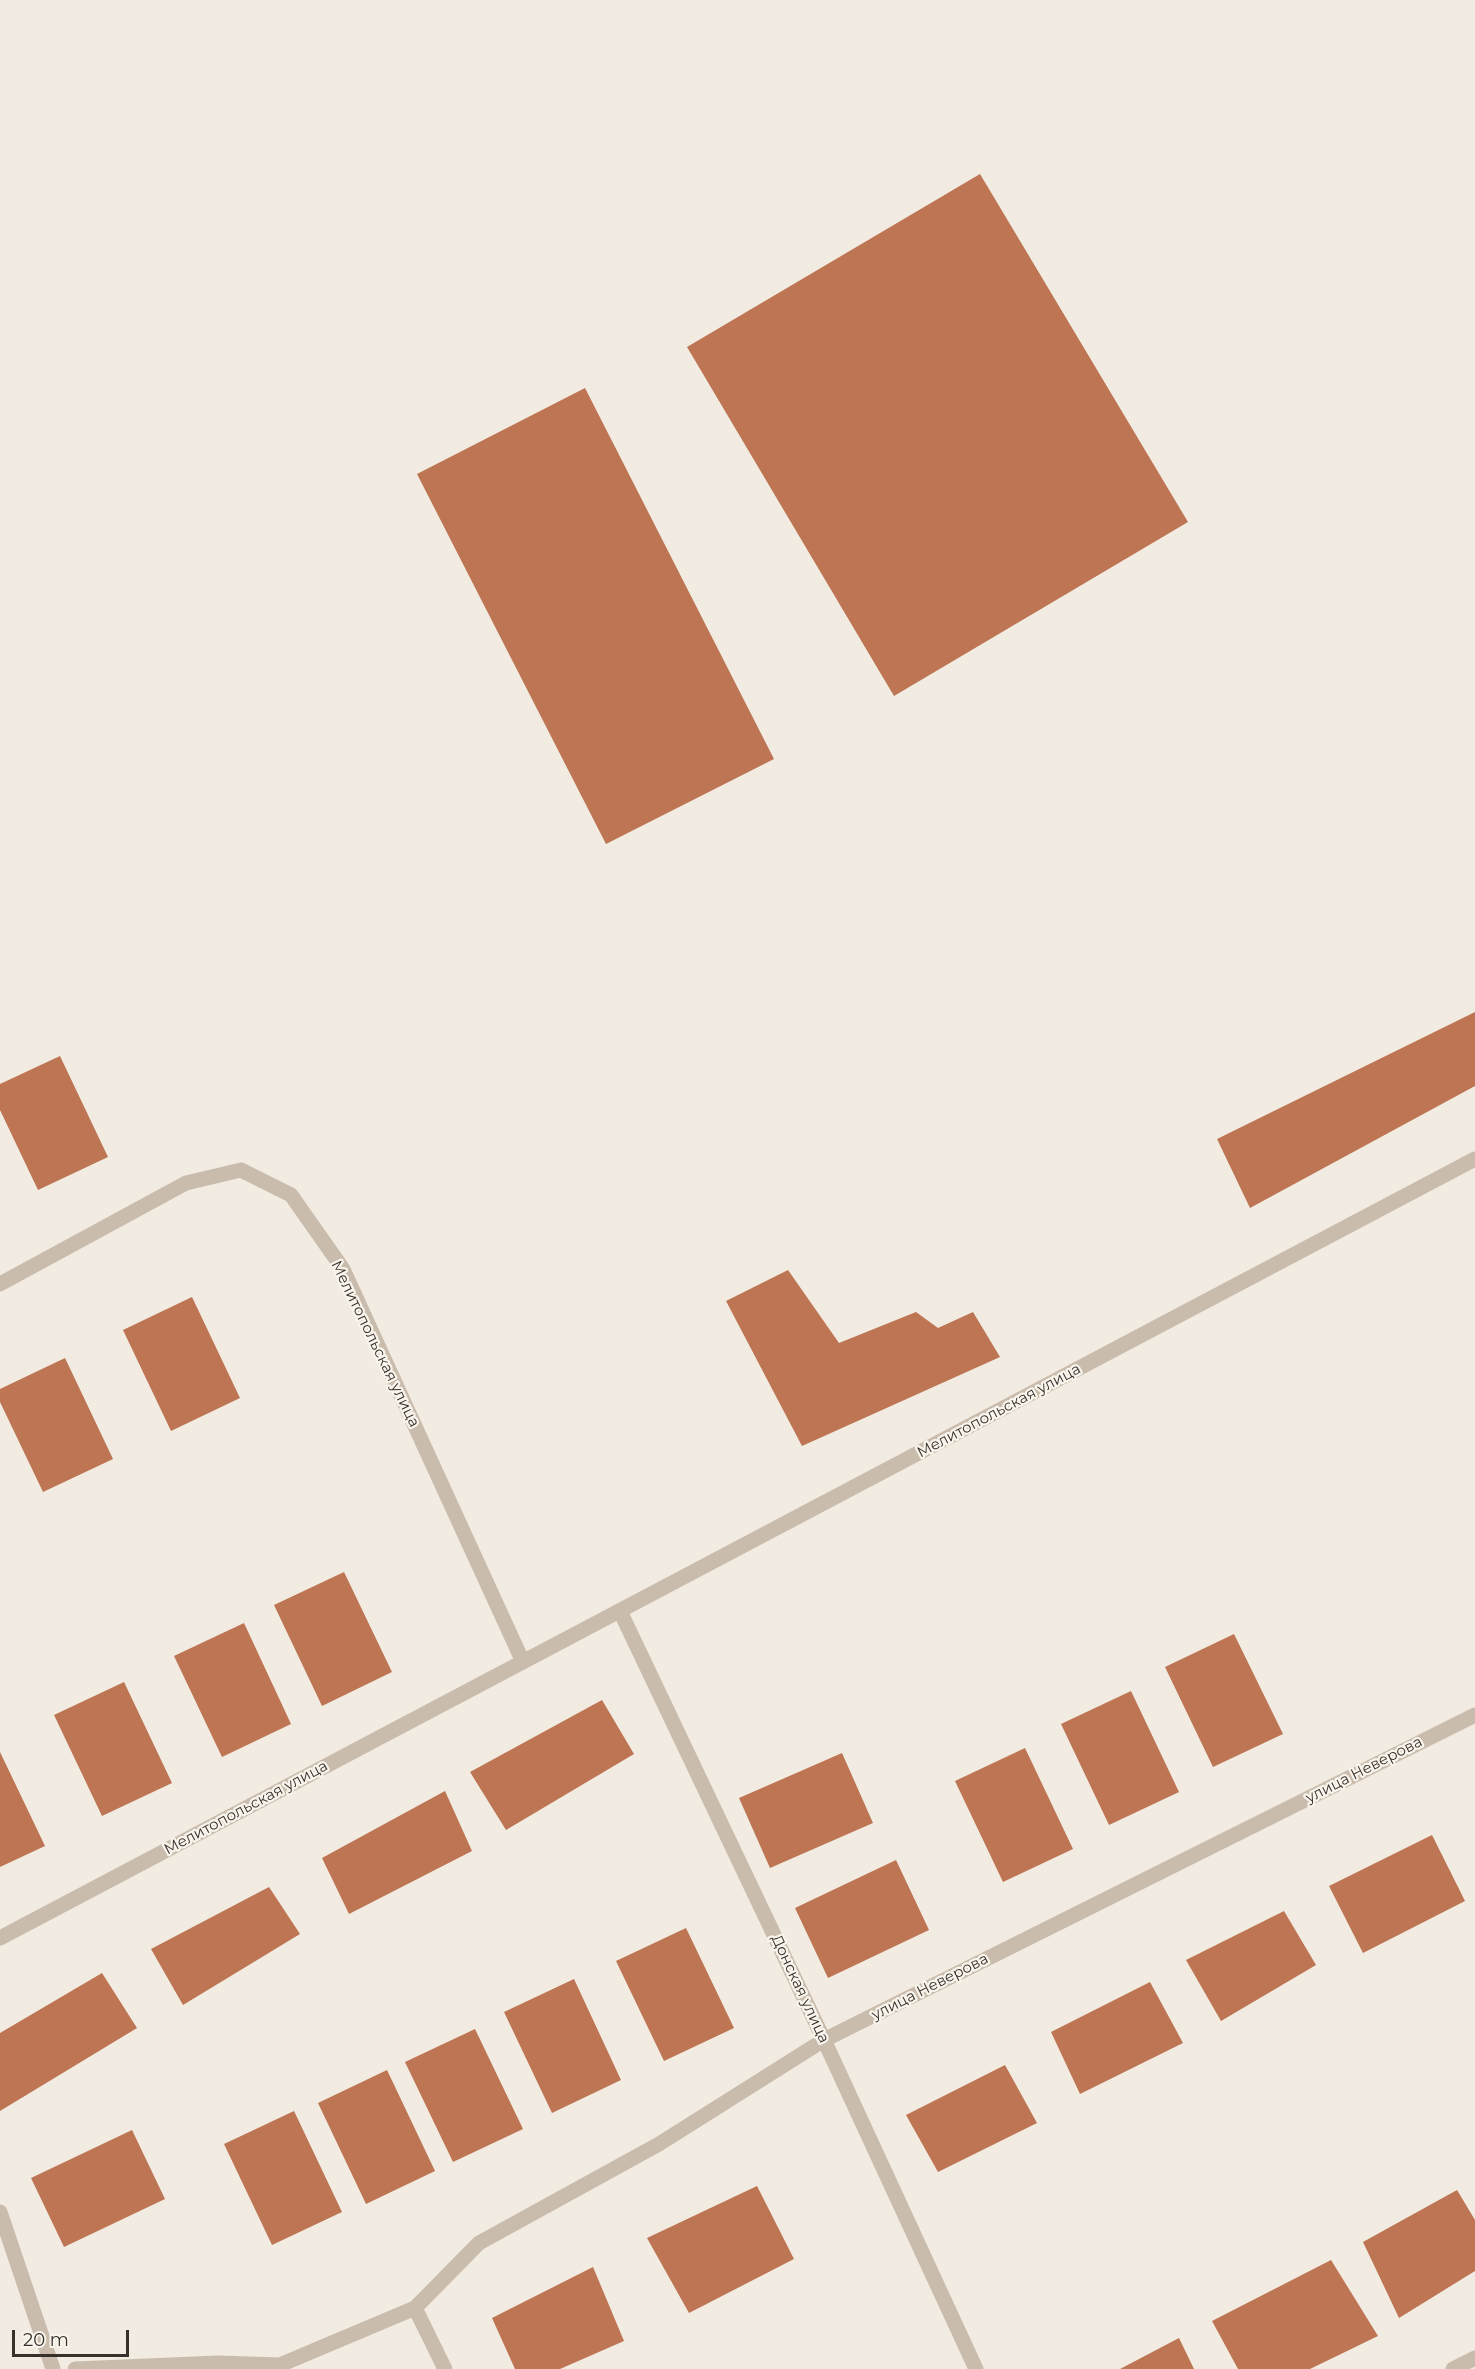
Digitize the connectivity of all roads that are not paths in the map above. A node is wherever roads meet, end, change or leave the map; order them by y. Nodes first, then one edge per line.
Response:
1 (1475, 1159) edge
2 (0, 1284) edge
3 (620, 1611) junction
4 (523, 1662) junction
5 (1475, 1715) edge
6 (0, 1938) edge
7 (824, 2040) junction
8 (0, 2212) edge
9 (415, 2308) junction
10 (1475, 2358) edge
11 (52, 2369) edge
12 (75, 2369) edge
13 (444, 2369) edge
14 (976, 2369) edge
15 (1453, 2369) edge

1 - 3 street, Мелитопольская улица
2 - 4 street, Мелитопольская улица
3 - 4 street, Мелитопольская улица
3 - 7 street, Донская улица
4 - 6 street, Мелитопольская улица
5 - 7 street, улица Неверова
7 - 9 street, улица Неверова
7 - 14 street, Донская улица
8 - 11 street
9 - 12 street, улица Неверова
9 - 13 street
10 - 15 street

